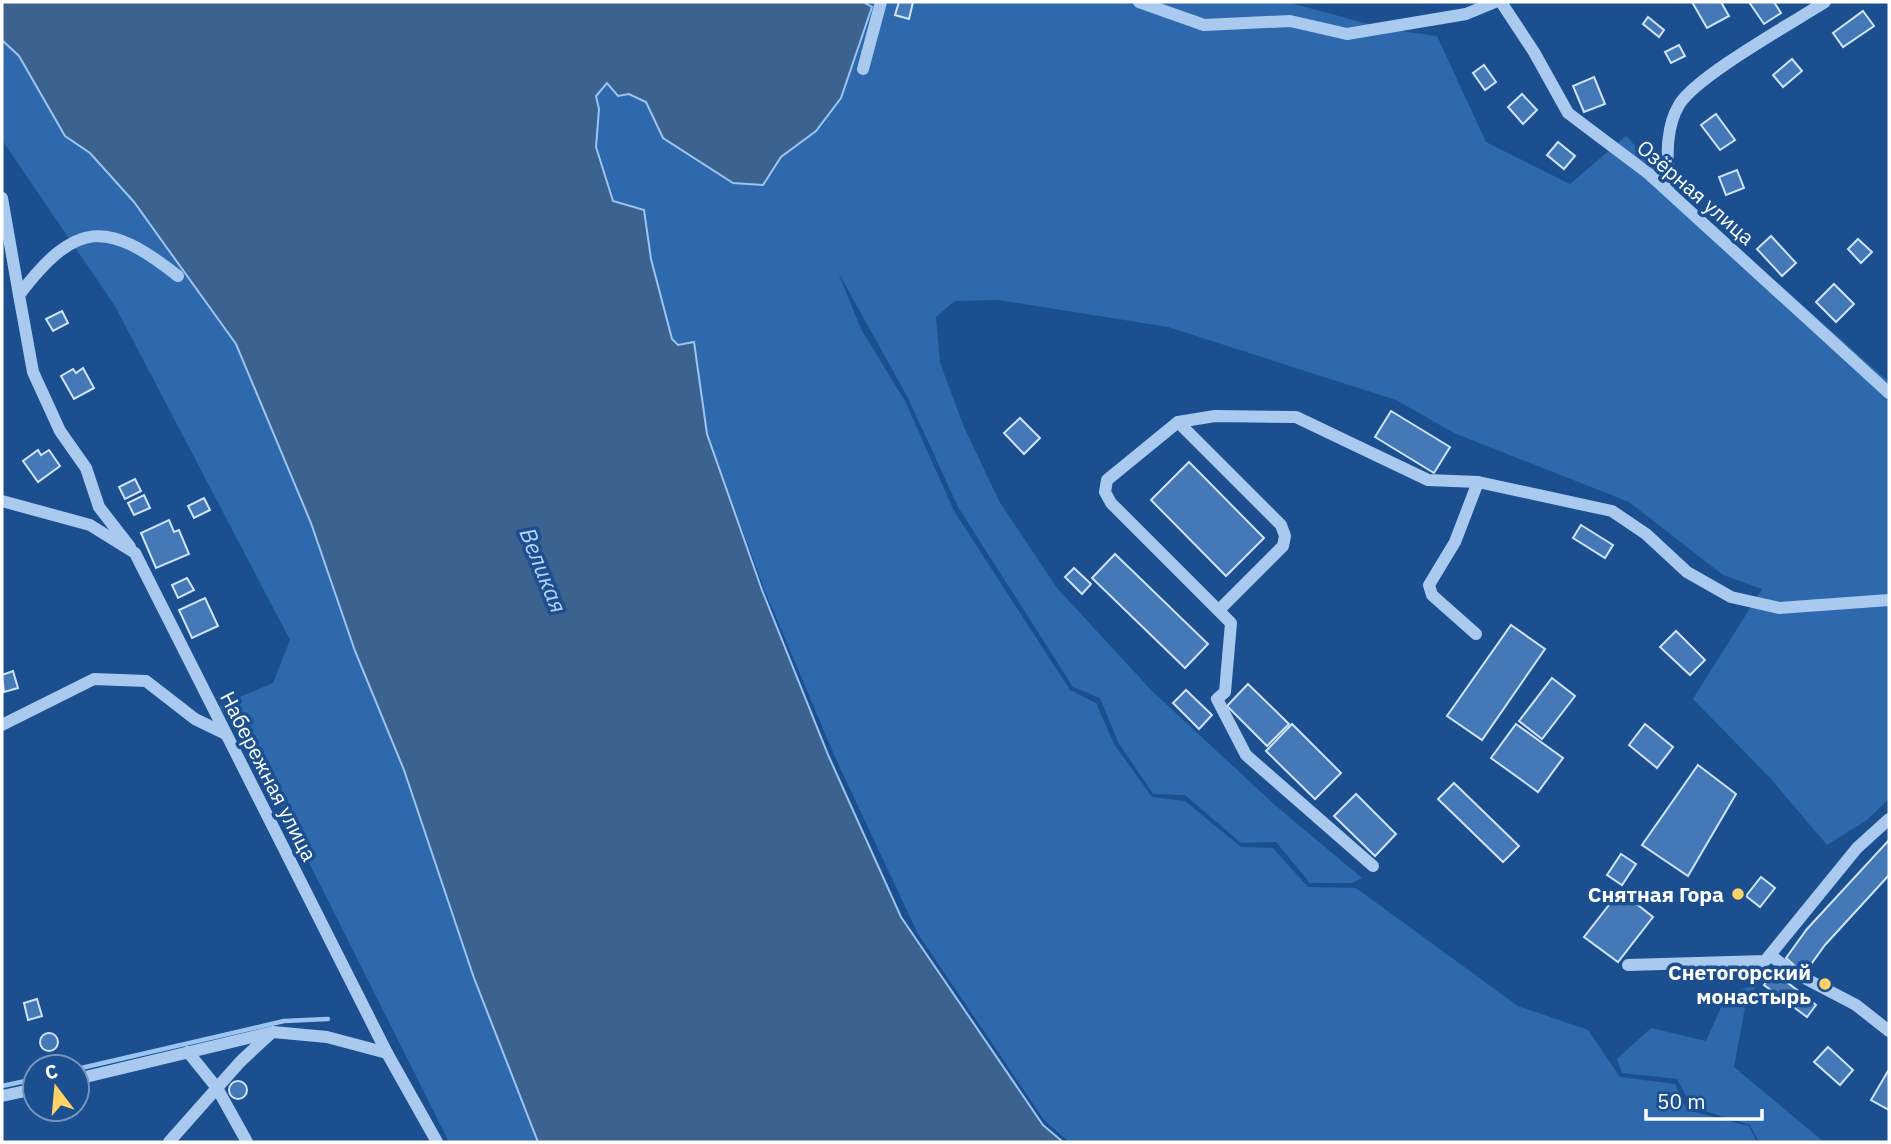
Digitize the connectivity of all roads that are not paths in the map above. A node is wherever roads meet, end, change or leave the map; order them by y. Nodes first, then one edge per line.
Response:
1 (881, 2) edge
2 (1139, 2) edge
3 (1495, 2) edge
4 (1501, 2) edge
5 (1825, 2) edge
6 (863, 69) dead end
7 (1668, 191) junction
8 (2, 198) edge
9 (178, 276) dead end
10 (19, 295) junction
11 (1889, 393) edge
12 (1178, 422) junction
13 (1478, 482) junction
14 (2, 501) edge
15 (135, 553) junction
16 (1889, 600) edge
17 (1220, 609) junction
18 (1476, 634) dead end
19 (2, 725) edge
20 (226, 734) junction
21 (1889, 819) edge
22 (1373, 866) dead end
23 (1770, 955) junction
24 (1628, 965) dead end
25 (1889, 1031) edge
26 (273, 1032) junction
27 (188, 1052) junction
28 (387, 1053) junction
29 (91, 1076) edge
30 (217, 1088) junction
31 (21, 1092) edge
32 (2, 1097) edge
33 (169, 1142) edge
34 (247, 1142) edge
35 (437, 1142) edge

1 - 6 street
2 - 3 street
4 - 7 street, Озёрная улица
5 - 7 street
7 - 11 street, Озёрная улица
8 - 10 street, Набережная улица
9 - 10 street
10 - 15 street, Набережная улица
12 - 13 street
12 - 17 street
12 - 17 street
13 - 16 street
13 - 18 street
14 - 15 street
15 - 20 street, Набережная улица
17 - 22 street
19 - 20 street
20 - 28 street, Набережная улица
21 - 23 street
23 - 24 street
23 - 25 street
26 - 27 street
26 - 28 street
26 - 30 street
27 - 29 street
27 - 30 street
28 - 35 street, Набережная улица
30 - 33 street
30 - 34 street
31 - 32 street

